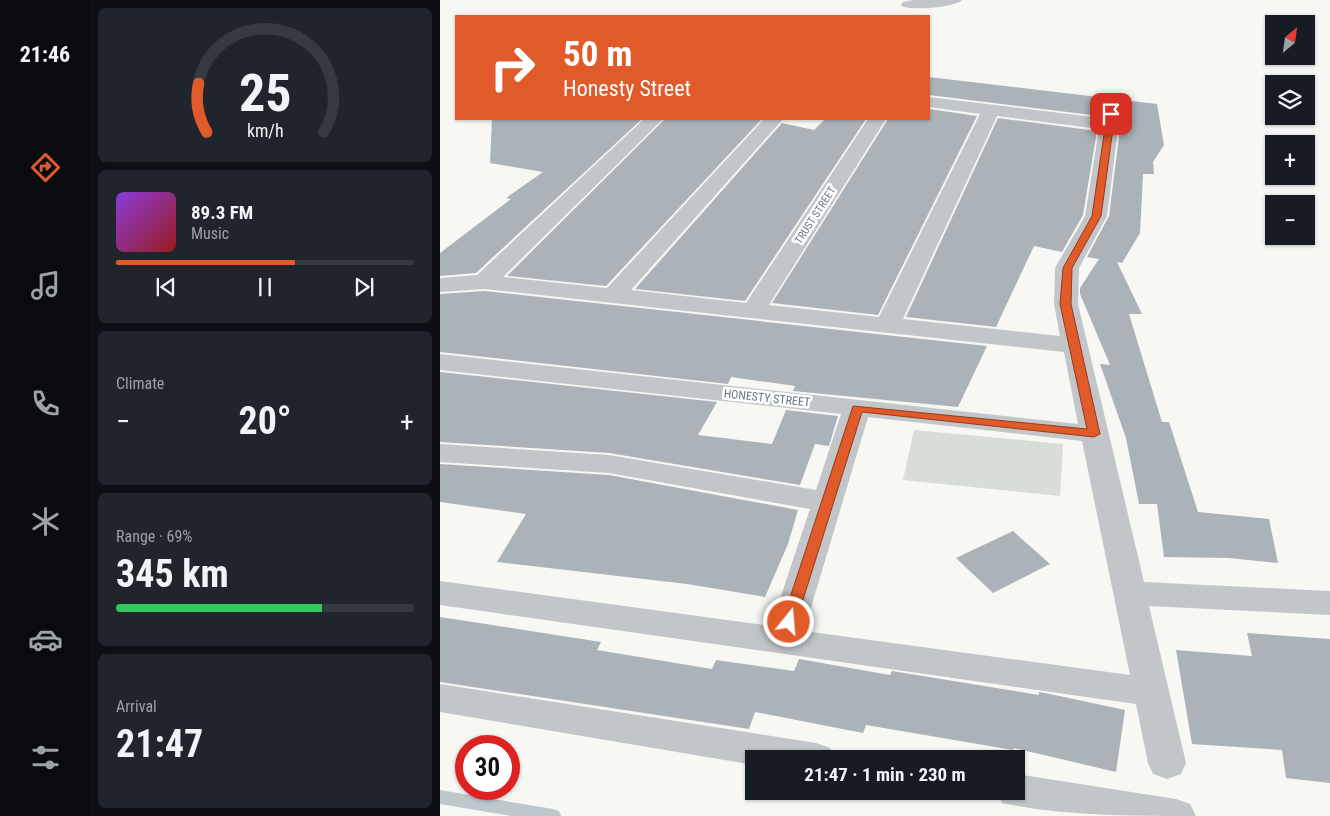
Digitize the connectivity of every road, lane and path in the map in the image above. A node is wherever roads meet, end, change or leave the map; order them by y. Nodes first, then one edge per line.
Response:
1 (955, 0) edge
2 (908, 5) dead end
3 (930, 102) edge
4 (991, 110) junction
5 (653, 120) edge
6 (773, 120) edge
7 (876, 120) edge
8 (484, 282) junction
9 (440, 284) edge
10 (614, 296) junction
11 (753, 311) junction
12 (887, 326) junction
13 (1074, 345) junction
14 (440, 362) edge
15 (857, 408) junction
16 (1094, 434) junction
17 (440, 453) edge
18 (826, 502) junction
19 (440, 593) edge
20 (1131, 593) junction
21 (1330, 603) edge
22 (784, 640) junction
23 (1150, 692) junction
24 (440, 698) edge
25 (761, 750) edge
26 (1167, 763) dead end
27 (1025, 792) edge
28 (1176, 816) edge

1 - 2 street
3 - 4 street
4 - 12 street
4 - 13 street
5 - 8 street
6 - 10 street
7 - 11 street, TRUST STREET
8 - 9 street
8 - 10 street
10 - 11 street
11 - 12 street
12 - 13 street
13 - 16 street
14 - 15 street, HONESTY STREET
15 - 16 street, HONESTY STREET
15 - 18 street
16 - 20 street
17 - 18 street
18 - 22 street
19 - 22 street
20 - 21 street
20 - 23 street
22 - 23 street
23 - 26 street
24 - 25 street
27 - 28 street

